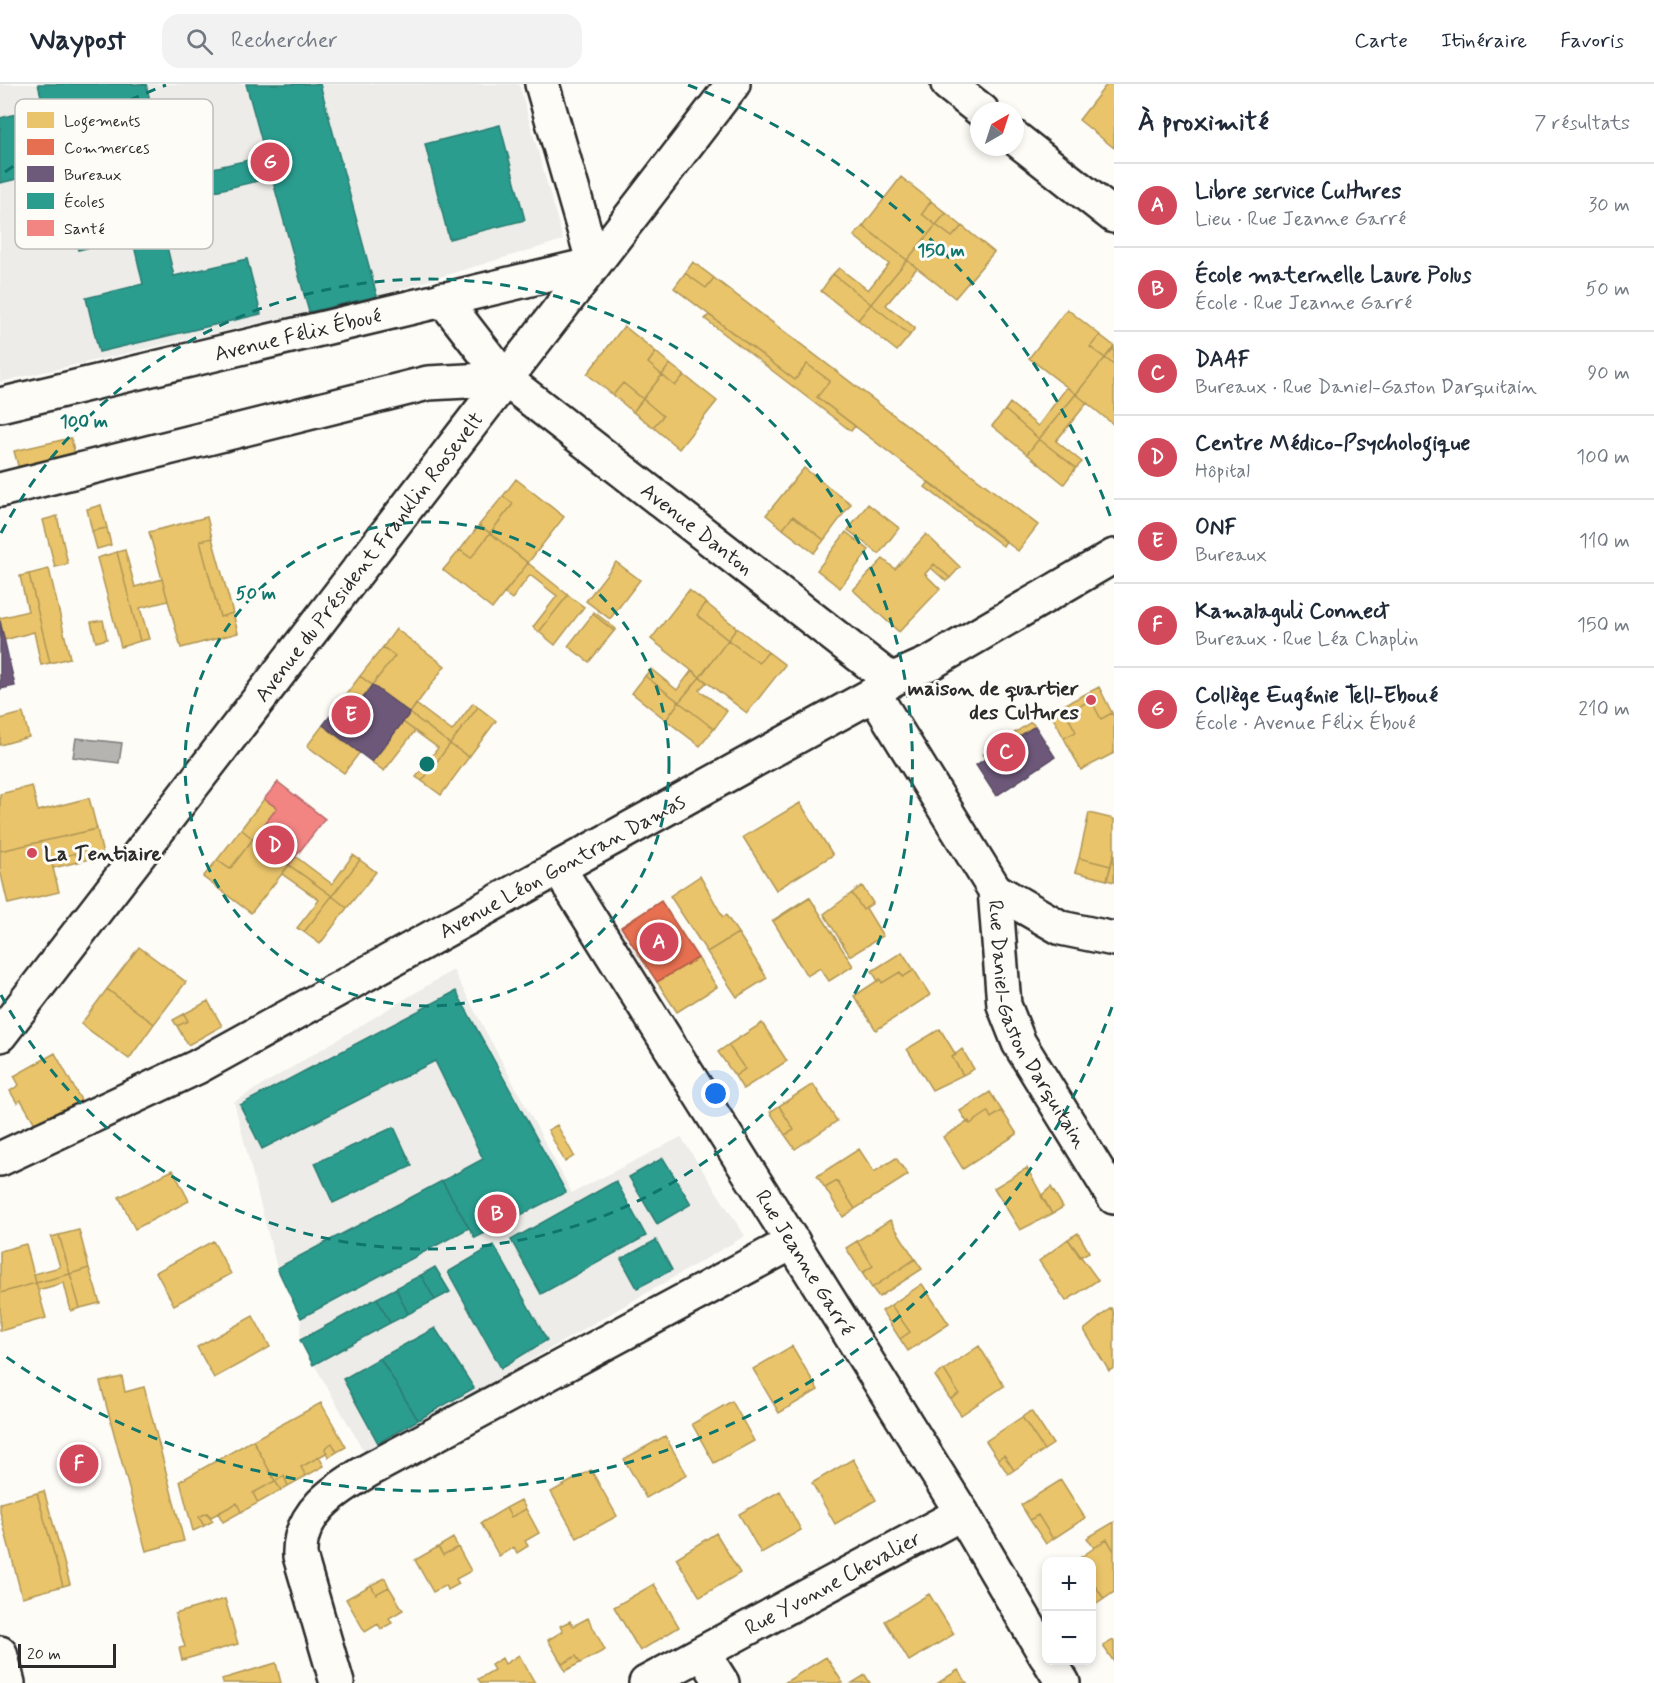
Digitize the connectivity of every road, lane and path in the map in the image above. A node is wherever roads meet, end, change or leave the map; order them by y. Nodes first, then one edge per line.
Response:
1 (542, 84) edge
2 (733, 84) edge
3 (948, 84) edge
4 (971, 102) edge
5 (1024, 145) edge
6 (1114, 216) edge
7 (594, 264) junction
8 (443, 299) junction
9 (505, 379) junction
10 (0, 405) edge
11 (0, 490) edge
12 (1114, 556) edge
13 (883, 687) junction
14 (559, 869) junction
15 (995, 890) junction
16 (1114, 939) edge
17 (2, 1031) edge
18 (0, 1159) edge
19 (1114, 1197) edge
20 (792, 1242) junction
21 (962, 1513) junction
22 (1042, 1648) edge
23 (0, 1653) edge
24 (703, 1653) junction
25 (1052, 1665) edge
26 (8, 1683) edge
27 (337, 1683) edge
28 (646, 1683) edge
29 (722, 1683) edge
30 (1063, 1683) edge

1 - 7 street
2 - 7 street, Avenue du Président Franklin Roosevelt
3 - 4 street
5 - 6 street
7 - 8 street, Avenue Félix Éboué
7 - 9 street, Avenue du Président Franklin Roosevelt
8 - 9 street, Avenue Danton
8 - 10 street, Avenue Félix Éboué
9 - 11 street
9 - 13 street, Avenue Danton
9 - 17 street, Avenue du Président Franklin Roosevelt
12 - 13 street, Avenue Léon Gontran Damas
13 - 14 street, Avenue Léon Gontran Damas
13 - 15 street, Rue Daniel-Gaston Darquitain
14 - 18 street, Avenue Léon Gontran Damas
14 - 20 street, Rue Jeanne Garré
15 - 16 street
15 - 19 street, Rue Daniel-Gaston Darquitain
20 - 21 street, Rue Jeanne Garré
20 - 27 street
21 - 22 street, Rue Jeanne Garré
21 - 24 street, Rue Yvonne Chevalier
23 - 26 street
24 - 28 street, Rue Yvonne Chevalier
24 - 29 street
25 - 30 street

